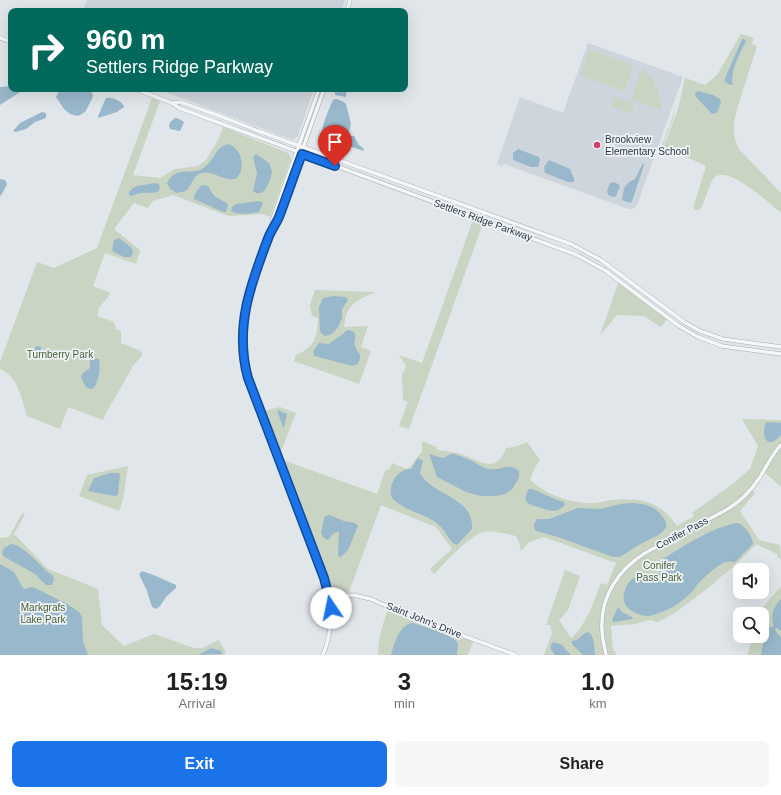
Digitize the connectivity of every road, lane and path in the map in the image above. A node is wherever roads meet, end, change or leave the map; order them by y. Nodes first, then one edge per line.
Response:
1 (142, 92) edge
2 (318, 92) edge
3 (323, 92) edge
4 (172, 104) junction
5 (299, 146) junction
6 (304, 147) junction
7 (297, 152) junction
8 (302, 154) junction
9 (270, 235) junction
10 (781, 348) edge
11 (781, 354) edge
12 (781, 445) edge
13 (329, 597) junction
14 (323, 655) edge
15 (516, 655) edge
16 (606, 655) edge

1 - 4 street, Settlers Ridge Parkway
2 - 5 street
3 - 6 street
4 - 5 street, Settlers Ridge Parkway
4 - 7 street, Settlers Ridge Parkway
5 - 6 street, Settlers Ridge Parkway
5 - 7 street
6 - 8 street
6 - 10 street, Settlers Ridge Parkway
7 - 8 street, Settlers Ridge Parkway
7 - 9 street
8 - 9 street
8 - 11 street, Settlers Ridge Parkway
9 - 13 street
12 - 16 street, Conifer Pass
13 - 14 street
13 - 15 street, Saint John's Drive

